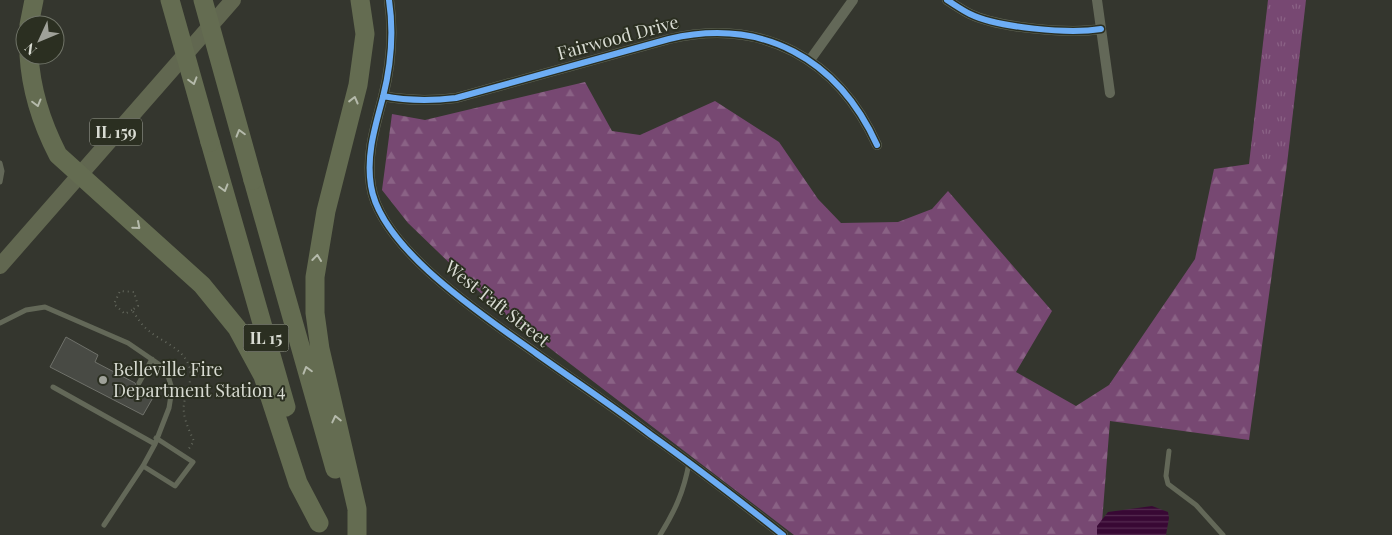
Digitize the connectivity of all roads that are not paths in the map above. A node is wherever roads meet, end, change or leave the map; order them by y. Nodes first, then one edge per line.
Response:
1 (34, 0) edge
2 (170, 0) edge
3 (203, 0) edge
4 (233, 0) edge
5 (360, 0) edge
6 (389, 0) edge
7 (853, 0) edge
8 (947, 0) edge
9 (1098, 0) edge
10 (31, 15) edge
11 (1101, 29) junction
12 (810, 60) junction
13 (30, 65) edge
14 (1110, 93) dead end
15 (383, 96) junction
16 (877, 145) dead end
17 (0, 163) edge
18 (78, 175) junction
19 (0, 182) edge
20 (0, 266) edge
21 (0, 323) edge
22 (152, 359) junction
23 (139, 383) dead end
24 (53, 387) dead end
25 (155, 441) junction
26 (1169, 451) dead end
27 (689, 463) junction
28 (143, 466) junction
29 (104, 526) dead end
30 (320, 529) edge
31 (356, 535) edge
32 (660, 535) edge
33 (784, 535) edge
34 (1223, 535) edge

1 - 10 highway
2 -> 30 highway, IL 15, bridge
31 -> 3 highway, IL 15, bridge
4 - 18 main road, IL 159
31 -> 5 highway
6 - 15 street, West Taft Street
7 - 12 street
8 - 11 street
9 - 11 street
11 - 14 street
12 - 15 street, Fairwood Drive
12 - 16 street, Fairwood Drive
13 -> 18 highway
15 - 27 street, West Taft Street
17 - 19 lane
18 - 20 main road, IL 159
18 -> 30 highway
21 - 22 lane
22 - 23 lane
22 - 25 lane
24 - 25 lane
25 - 28 lane
25 - 28 lane
26 - 34 lane
27 - 32 lane
27 - 33 street, West Taft Street
28 - 29 lane

